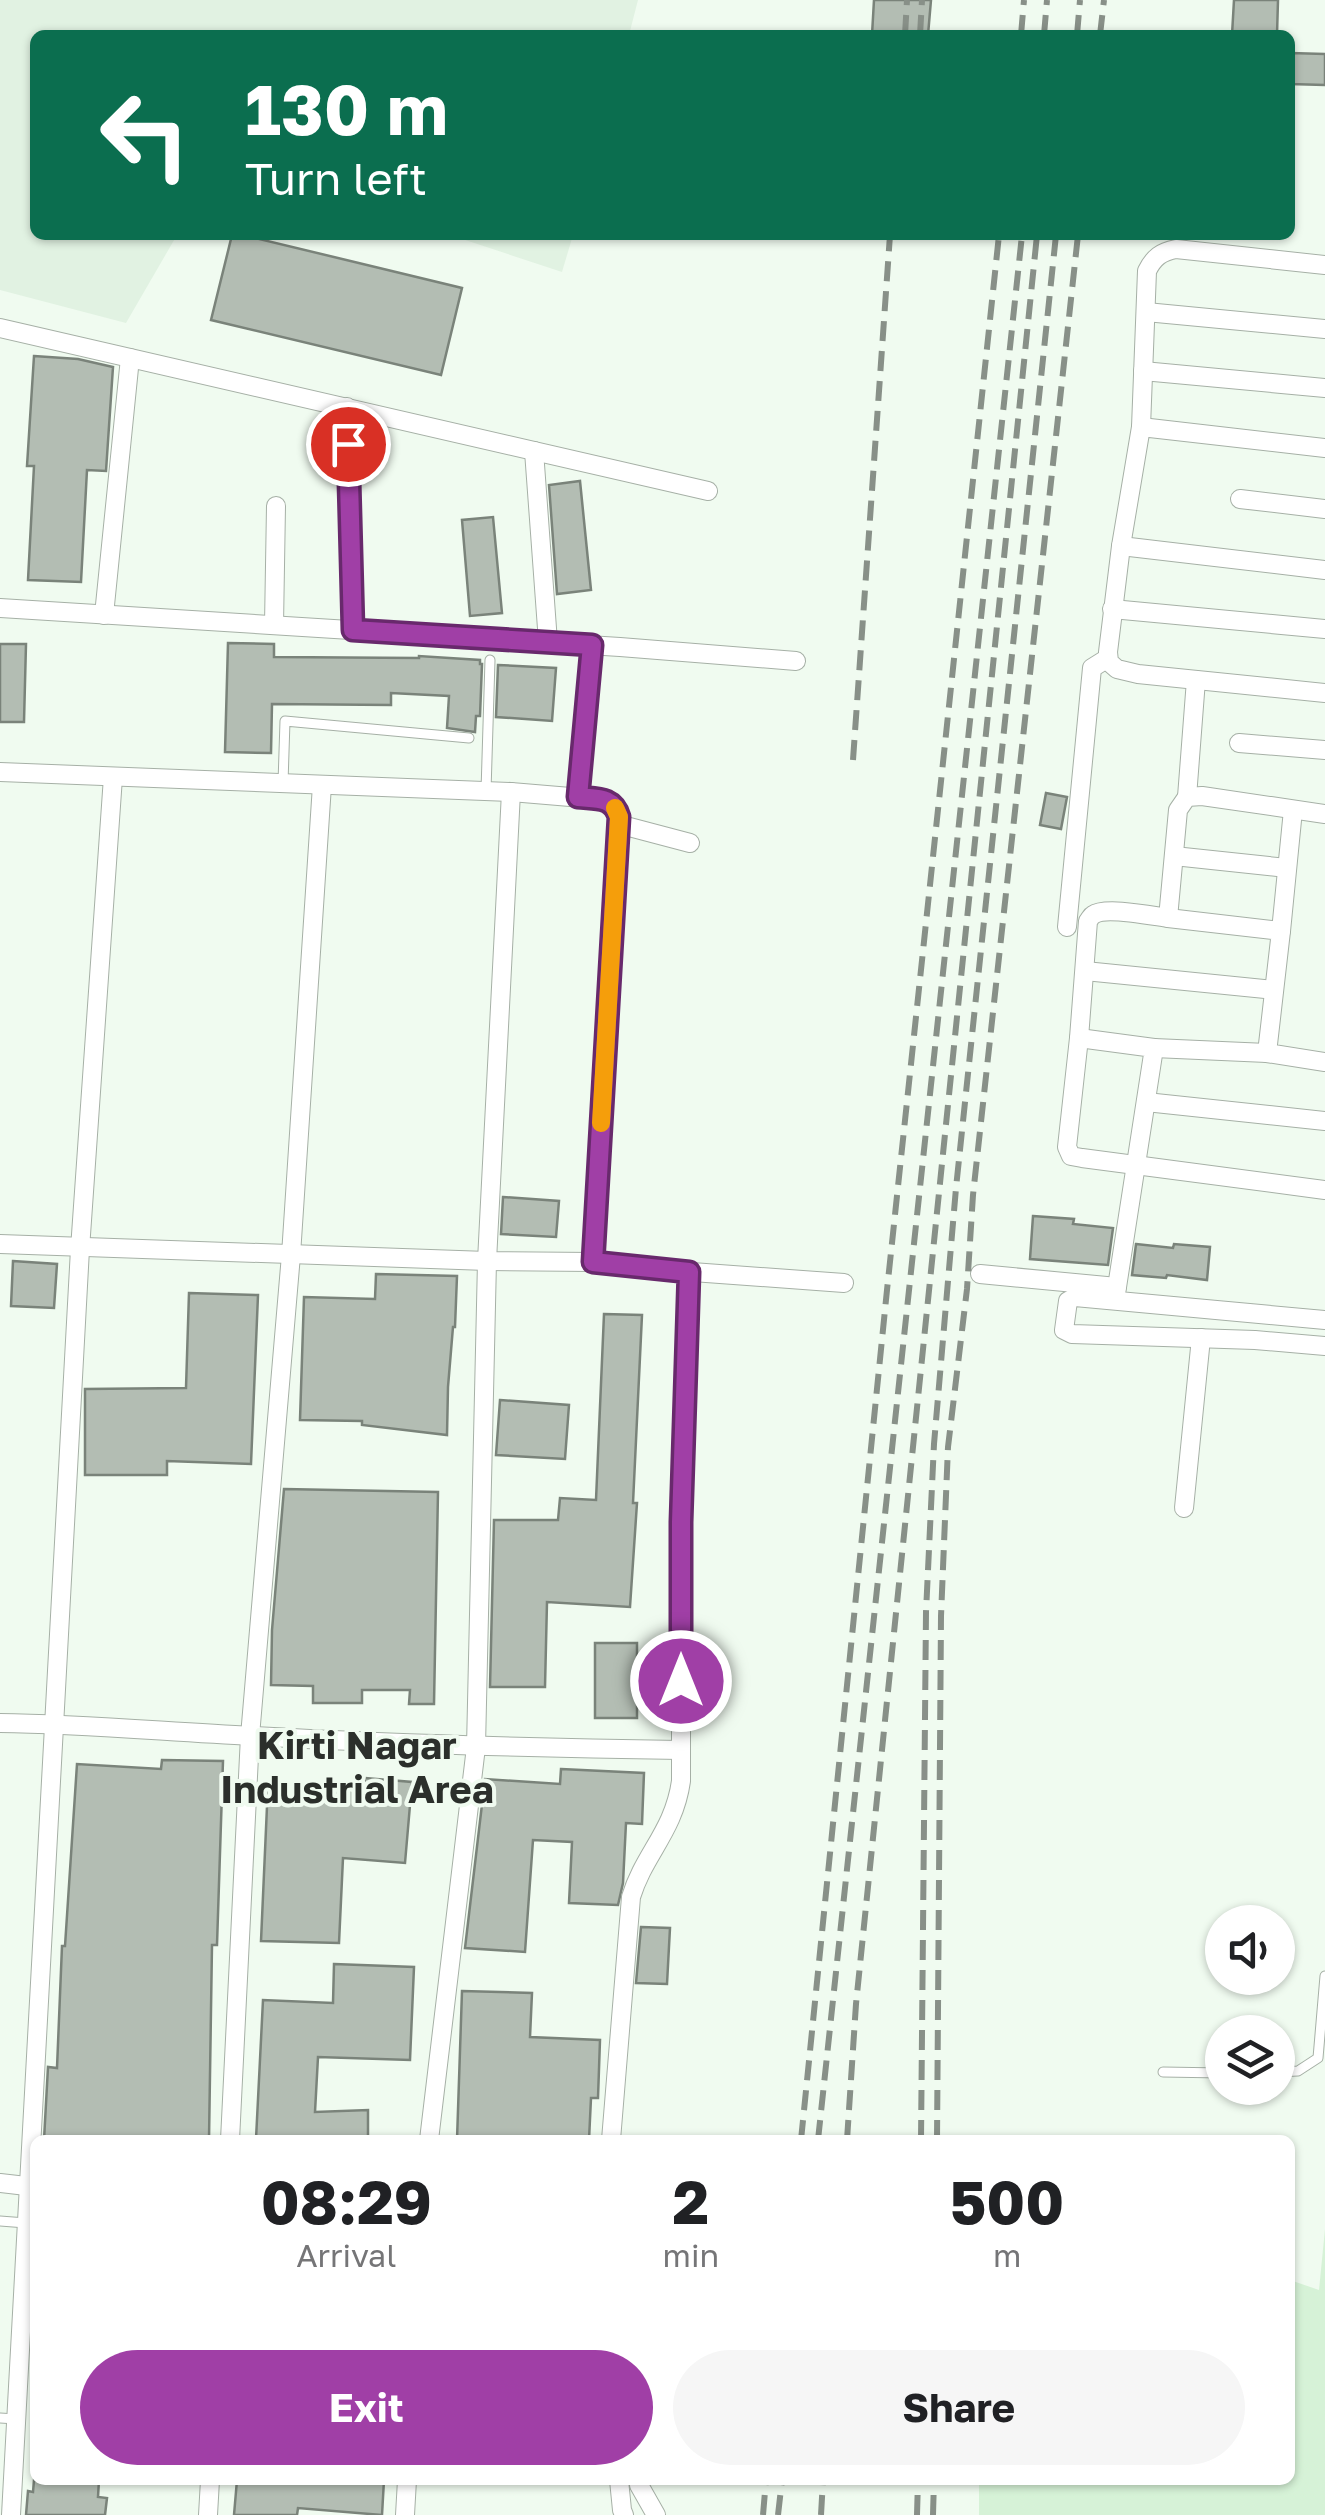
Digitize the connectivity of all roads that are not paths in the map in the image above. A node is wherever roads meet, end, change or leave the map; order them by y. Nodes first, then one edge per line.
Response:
1 (1325, 264) edge
2 (1146, 312) junction
3 (0, 328) edge
4 (1325, 328) edge
5 (130, 358) junction
6 (1143, 371) junction
7 (1325, 388) edge
8 (347, 408) junction
9 (1141, 427) junction
10 (1325, 448) edge
11 (534, 450) junction
12 (708, 491) dead end
13 (1240, 500) dead end
14 (276, 506) dead end
15 (1325, 509) edge
16 (1121, 546) junction
17 (1325, 570) edge
18 (0, 608) edge
19 (1112, 609) junction
20 (104, 614) junction
21 (274, 625) junction
22 (353, 630) junction
23 (1325, 630) edge
24 (548, 642) junction
25 (592, 645) junction
26 (1108, 658) junction
27 (490, 660) dead end
28 (796, 661) dead end
29 (1196, 680) junction
30 (1325, 692) edge
31 (469, 738) dead end
32 (1239, 742) dead end
33 (1325, 750) edge
34 (0, 772) edge
35 (112, 777) junction
36 (283, 784) junction
37 (322, 785) junction
38 (486, 791) junction
39 (511, 792) junction
40 (578, 797) junction
41 (1187, 797) junction
42 (1293, 810) junction
43 (1325, 814) edge
44 (618, 824) junction
45 (690, 843) dead end
46 (1174, 856) junction
47 (1287, 868) junction
48 (1168, 918) junction
49 (1067, 928) dead end
50 (1281, 931) junction
51 (1084, 972) junction
52 (1274, 990) junction
53 (1079, 1038) junction
54 (1154, 1048) junction
55 (1268, 1053) junction
56 (1325, 1062) edge
57 (1146, 1102) junction
58 (1325, 1121) edge
59 (1137, 1165) junction
60 (1325, 1190) edge
61 (0, 1244) edge
62 (80, 1248) junction
63 (291, 1255) junction
64 (487, 1261) junction
65 (593, 1262) junction
66 (689, 1272) junction
67 (980, 1274) dead end
68 (844, 1283) dead end
69 (1116, 1294) junction
70 (1325, 1320) edge
71 (1201, 1338) junction
72 (1325, 1346) edge
73 (1184, 1508) dead end
74 (0, 1723) edge
75 (54, 1723) junction
76 (250, 1736) junction
77 (476, 1747) junction
78 (681, 1750) junction
79 (1325, 1976) edge
80 (1295, 2070) edge
81 (1163, 2072) dead end
82 (1205, 2073) edge
83 (34, 2135) edge
84 (230, 2135) edge
85 (431, 2135) edge
86 (611, 2135) edge
87 (0, 2183) edge
88 (30, 2186) edge
89 (30, 2198) edge
90 (0, 2222) edge
91 (26, 2223) junction
92 (8, 2419) edge
93 (210, 2485) edge
94 (406, 2485) edge
95 (620, 2485) edge
96 (639, 2485) edge
97 (11, 2515) edge
98 (208, 2515) edge
99 (405, 2515) edge
100 (624, 2515) edge
101 (656, 2515) edge

1 - 2 street
2 - 4 street
2 - 6 street
3 - 5 street
5 - 8 street
5 - 20 street
6 - 7 street
6 - 9 street
8 - 11 street
8 - 22 street
9 - 10 street
9 - 16 street
11 - 12 street
11 - 24 street
13 - 15 street
14 - 21 street
16 - 17 street
16 - 19 street
18 - 20 street
19 - 23 street
19 - 26 street
20 - 21 street
21 - 22 street
22 - 24 street
24 - 25 street
25 - 28 street
25 - 40 street
26 - 29 street
26 - 49 street
27 - 38 lane
29 - 30 street
29 - 41 street
31 - 36 lane
32 - 33 street
34 - 35 street
35 - 36 street
35 - 62 street
36 - 37 street
37 - 38 street
37 - 63 street
38 - 39 street
39 - 40 street
39 - 64 street
40 - 44 street
41 - 42 street
41 - 46 street
42 - 43 street
42 - 47 street
44 - 45 street
44 - 65 street
46 - 47 street
46 - 48 street
47 - 50 street
48 - 50 street
48 - 51 street
50 - 52 street
51 - 52 street
51 - 53 street
52 - 55 street
53 - 54 street
53 - 59 street
54 - 55 street
54 - 57 street
55 - 56 street
57 - 58 street
57 - 59 street
59 - 60 street
59 - 69 street
61 - 62 street
62 - 63 street
62 - 75 street
63 - 64 street
63 - 76 street
64 - 65 street
64 - 77 street
65 - 66 street
66 - 68 street
66 - 78 street
67 - 69 street
69 - 70 street
69 - 71 street
71 - 72 street
71 - 73 street
74 - 75 street
75 - 76 street
75 - 83 street
76 - 77 street
76 - 84 street
77 - 78 street
77 - 85 street
78 - 86 street
79 - 80 lane
81 - 82 lane
87 - 88 street
89 - 91 street
90 - 91 lane
91 - 92 street
92 - 97 street
93 - 98 street
94 - 99 street
95 - 100 street
96 - 101 street

